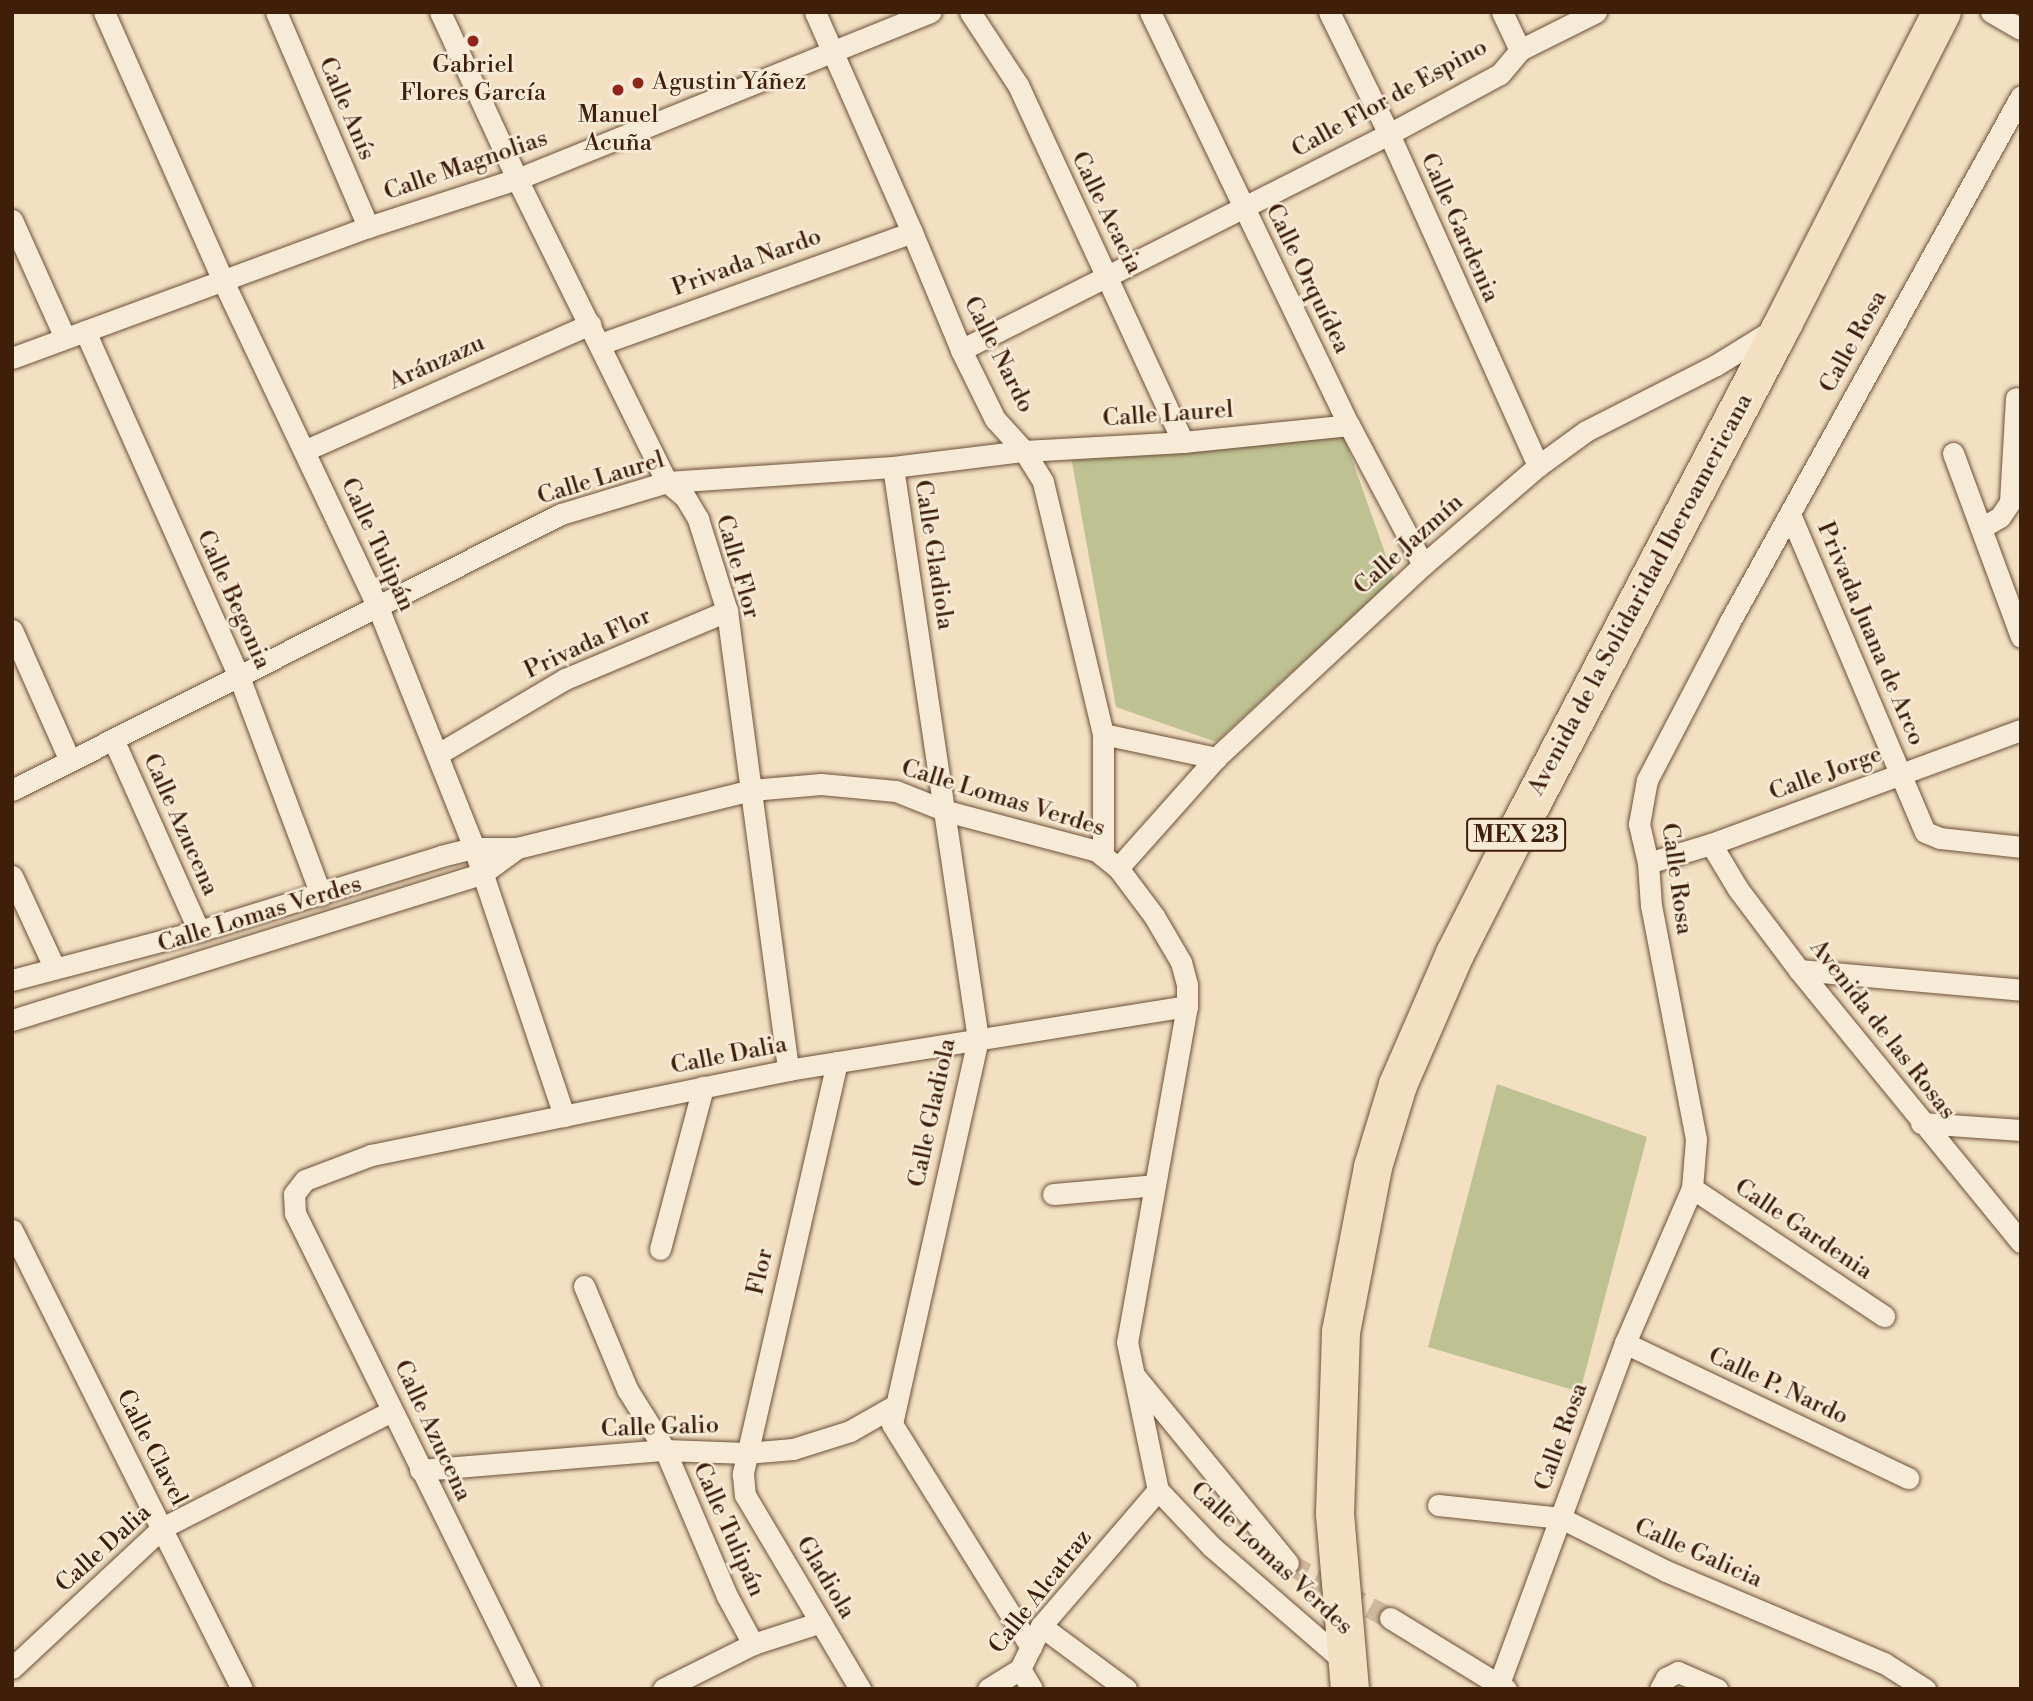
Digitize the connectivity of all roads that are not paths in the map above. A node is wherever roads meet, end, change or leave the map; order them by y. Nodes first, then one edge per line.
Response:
1 (104, 12) edge
2 (276, 12) edge
3 (440, 12) edge
4 (815, 12) edge
5 (931, 12) edge
6 (970, 12) edge
7 (1150, 12) edge
8 (1329, 12) edge
9 (1502, 12) edge
10 (1596, 12) edge
11 (1942, 12) edge
12 (1990, 12) edge
13 (2021, 29) edge
14 (1520, 50) junction
15 (835, 52) junction
16 (2021, 96) edge
17 (1389, 134) junction
18 (517, 179) junction
19 (1244, 209) junction
20 (12, 220) edge
21 (368, 227) junction
22 (912, 232) junction
23 (1107, 274) junction
24 (223, 281) junction
25 (590, 324) junction
26 (1783, 324) junction
27 (85, 331) junction
28 (65, 338) junction
29 (600, 344) junction
30 (961, 350) junction
31 (12, 358) edge
32 (2015, 398) dead end
33 (1349, 425) junction
34 (1183, 442) junction
35 (306, 450) junction
36 (1024, 451) junction
37 (1953, 453) dead end
38 (1538, 466) junction
39 (893, 467) junction
40 (667, 482) junction
41 (1790, 514) junction
42 (1981, 528) junction
43 (1423, 565) junction
44 (377, 605) junction
45 (727, 611) junction
46 (12, 630) edge
47 (2021, 637) edge
48 (238, 674) junction
49 (2021, 730) edge
50 (1103, 734) junction
51 (114, 741) junction
52 (438, 754) junction
53 (1216, 758) junction
54 (70, 761) junction
55 (1902, 775) junction
56 (12, 790) edge
57 (751, 790) junction
58 (946, 811) junction
59 (1712, 844) junction
60 (2021, 847) edge
61 (474, 848) junction
62 (517, 848) junction
63 (1110, 862) junction
64 (1648, 863) junction
65 (483, 873) junction
66 (12, 876) edge
67 (321, 895) junction
68 (199, 931) junction
69 (54, 967) junction
70 (1800, 970) junction
71 (12, 980) edge
72 (2021, 990) edge
73 (1187, 1006) junction
74 (12, 1020) edge
75 (978, 1039) junction
76 (837, 1062) junction
77 (788, 1070) junction
78 (703, 1087) junction
79 (564, 1116) junction
80 (1921, 1123) junction
81 (2021, 1130) edge
82 (1155, 1185) junction
83 (1692, 1188) junction
84 (294, 1194) joint
85 (1053, 1194) dead end
86 (12, 1230) edge
87 (2021, 1242) edge
88 (660, 1250) dead end
89 (584, 1286) dead end
90 (1884, 1316) dead end
91 (1625, 1343) junction
92 (1130, 1370) junction
93 (894, 1406) junction
94 (393, 1411) junction
95 (665, 1450) junction
96 (746, 1452) junction
97 (420, 1470) junction
98 (1908, 1478) dead end
99 (1158, 1490) junction
100 (745, 1495) joint
101 (1438, 1505) dead end
102 (1561, 1518) junction
103 (162, 1528) junction
104 (1288, 1563) tunnel mouth
105 (1390, 1618) tunnel mouth
106 (821, 1622) junction
107 (1041, 1626) junction
108 (753, 1644) junction
109 (1031, 1647) junction
110 (12, 1668) edge
111 (1020, 1669) junction
112 (1348, 1676) edge
113 (1501, 1687) edge
114 (242, 1689) edge
115 (530, 1689) edge
116 (663, 1689) edge
117 (860, 1689) edge
118 (988, 1689) edge
119 (1032, 1689) edge
120 (1126, 1689) edge
121 (1660, 1689) edge
122 (1717, 1689) edge
123 (1925, 1689) edge

1 - 24 street, Calle Tulipán
2 - 21 street, Calle Anís
3 - 18 street, Calle Flor
4 - 15 street, Calle Nardo
5 - 15 street, Calle Magnolias
6 - 23 street, Calle Acacia
7 - 19 street, Calle Orquídea
8 - 17 street, Calle Gardenia
9 - 14 street
10 - 14 street, Calle Flor de Espino
11 - 26 highway, Avenida de la Solidaridad Iberoamericana / MEX 23
12 - 13 street
14 - 17 street, Calle Flor de Espino
15 - 18 street, Calle Magnolias
15 - 22 street, Calle Nardo
16 - 41 street, Calle Rosa
17 - 19 street, Calle Flor de Espino
17 - 38 street, Calle Gardenia
18 - 21 street, Calle Magnolias
18 - 25 street, Calle Flor
19 - 23 street, Calle Flor de Espino
19 - 33 street, Calle Orquídea
20 - 28 street
21 - 24 street, Calle Magnolias
22 - 29 street, Privada Nardo
22 - 30 street, Calle Nardo
23 - 30 street, Calle Flor de Espino
23 - 34 street, Calle Acacia
24 - 27 street, Calle Magnolias
24 - 35 street, Calle Tulipán
25 - 29 street, Calle Flor
25 - 35 street, Aránzazu
26 - 38 street, Calle Jazmín
26 - 112 highway, Avenida de la Solidaridad Iberoamericana / MEX 23
27 - 28 street, Calle Magnolias
27 - 48 street, Calle Begonia
28 - 31 street, Calle Magnolias
29 - 40 street, Calle Flor
30 - 36 street, Calle Nardo
32 - 42 street
33 - 34 street, Calle Laurel
33 - 43 street, Calle Orquídea
34 - 36 street, Calle Laurel
35 - 44 street, Calle Tulipán
36 - 39 street, Calle Laurel
36 - 50 street, Calle Nardo
37 - 42 street
38 - 43 street, Calle Jazmín
39 - 40 street, Calle Laurel
39 - 58 street, Calle Gladiola
40 - 44 street, Calle Laurel
40 - 45 street, Calle Flor
41 - 55 street, Privada Juana de Arco
41 - 64 street, Calle Rosa
42 - 47 street
43 - 53 street, Calle Jazmín
44 - 48 street, Calle Laurel
44 - 52 street, Calle Tulipán
45 - 52 street, Privada Flor
45 - 57 street, Calle Flor
46 - 54 street
48 - 51 street, Calle Laurel
48 - 67 street, Calle Begonia
49 - 55 street, Calle Jorge
50 - 53 street
50 - 63 street, Calle Nardo
51 - 54 street, Calle Laurel
51 - 68 street, Calle Azucena
52 - 61 street, Calle Tulipán
53 - 63 street, Calle Jazmín
54 - 56 street, Calle Laurel
55 - 59 street, Calle Jorge
55 - 60 street, Privada Juana de Arco
57 - 58 street, Calle Lomas Verdes
57 - 62 street, Calle Lomas Verdes
57 - 77 street, Calle Flor
58 - 63 street, Calle Lomas Verdes
58 - 75 street, Calle Gladiola
59 - 64 street, Calle Jorge
59 - 70 street, Avenida de las Rosas
61 - 62 street, Calle Lomas Verdes
61 - 65 street, Calle Tulipán
61 - 67 street, Calle Lomas Verdes
62 - 65 street, Calle Lomas Verdes
63 - 73 street, Calle Lomas Verdes
64 - 83 street, Calle Rosa
65 - 74 street, Calle Lomas Verdes
65 - 79 street, Calle Tulipán
66 - 69 street
67 - 68 street, Calle Lomas Verdes
68 - 69 street, Calle Lomas Verdes
69 - 71 street, Calle Lomas Verdes
70 - 72 street
70 - 80 street, Avenida de las Rosas
73 - 75 street, Calle Dalia
73 - 82 street, Calle Lomas Verdes
75 - 76 street, Calle Dalia
75 - 93 street, Calle Gladiola
76 - 77 street, Calle Dalia
76 - 96 street, Flor
77 - 78 street, Calle Dalia
78 - 79 street, Calle Dalia
78 - 88 street
79 - 84 street, Calle Dalia
80 - 81 street
80 - 87 street, Avenida de las Rosas
82 - 85 street
82 - 92 street, Calle Lomas Verdes
83 - 90 street, Calle Gardenia
83 - 91 street, Calle Rosa
84 - 94 street, Calle Azucena
86 - 103 street, Calle Clavel
89 - 95 street, Calle Tulipán
91 - 98 street, Calle P. Nardo
91 - 102 street, Calle Rosa
92 - 99 street, Calle Lomas Verdes
92 - 104 street, Calle Lomas Verdes
93 - 96 street, Calle Galio
93 - 109 street, Calle Gladiola
94 - 97 street, Calle Azucena
94 - 103 street, Calle Dalia
95 - 96 street, Calle Galio
95 - 97 street, Calle Galio
95 - 108 street, Calle Tulipán
96 - 100 street, Flor
97 - 115 street, Calle Azucena
99 - 107 street, Calle Alcatraz
99 - 112 street, Calle Lomas Verdes
100 - 106 street, Gladiola
101 - 102 street, Calle Galicia
102 - 113 street, Calle Rosa
102 - 123 street, Calle Galicia
103 - 110 street, Calle Dalia
103 - 114 street, Calle Clavel
105 - 113 street, Calle Lomas Verdes
106 - 108 street
106 - 117 street, Gladiola
107 - 109 street, Calle Alcatraz
107 - 120 street
108 - 116 street
109 - 111 street, Calle Alcatraz
111 - 118 street, Calle Alcatraz
111 - 119 street
121 - 122 street

